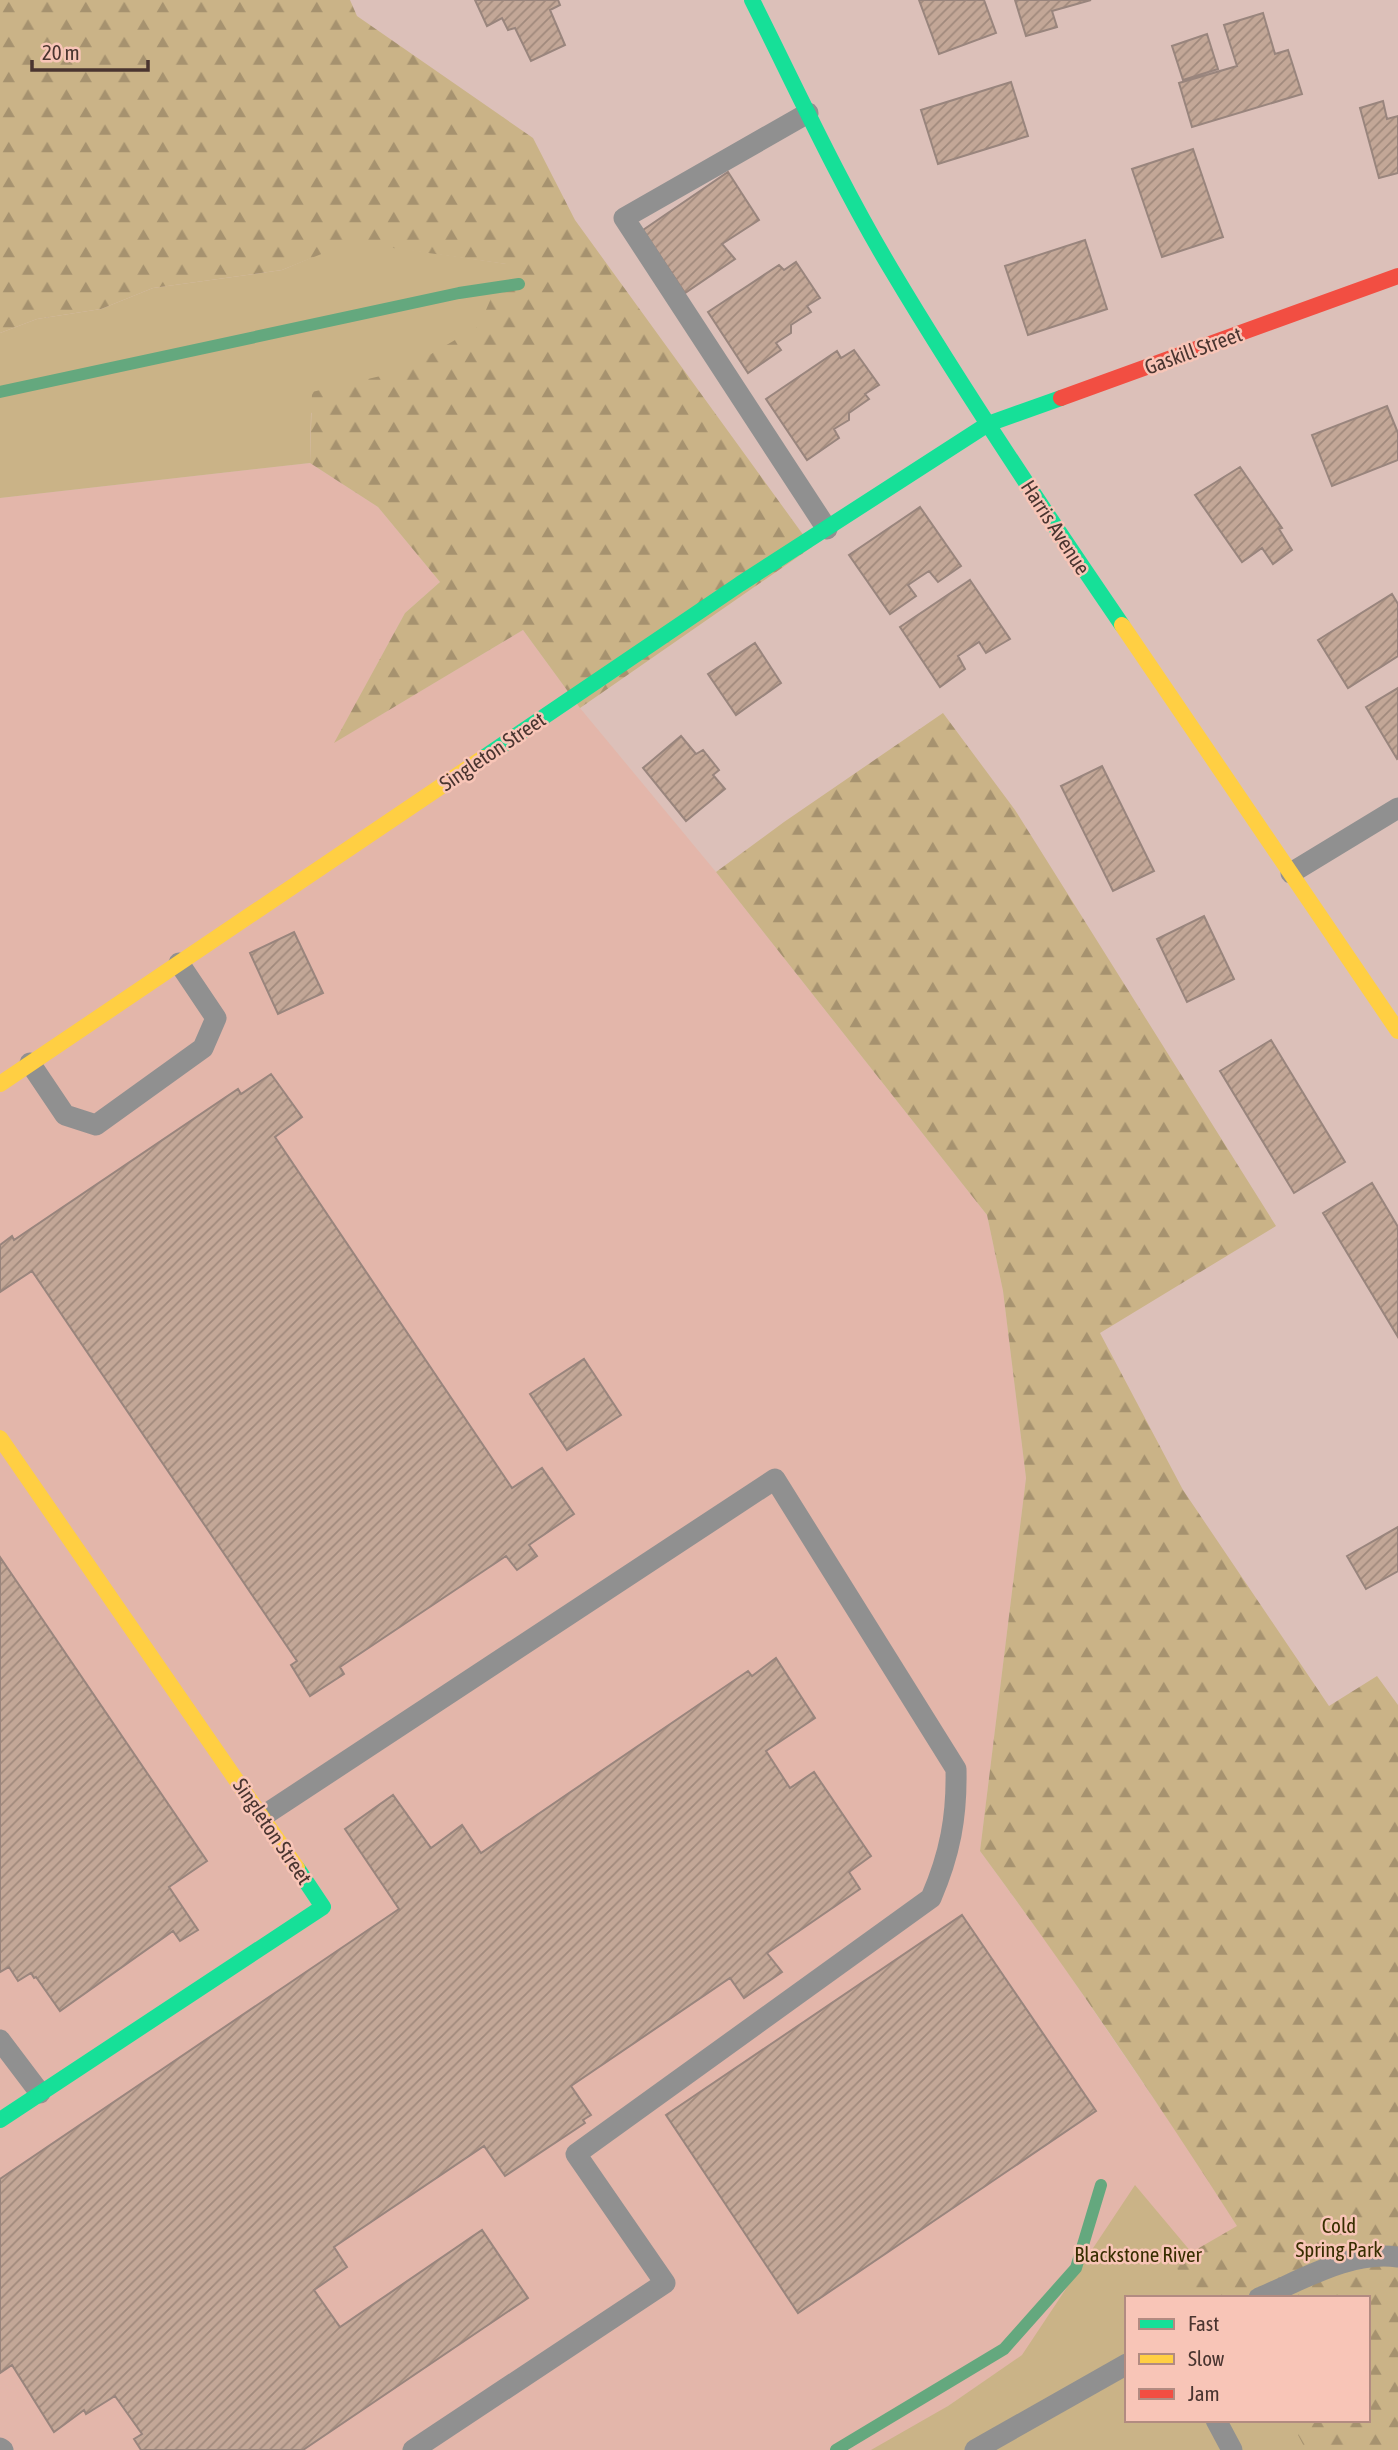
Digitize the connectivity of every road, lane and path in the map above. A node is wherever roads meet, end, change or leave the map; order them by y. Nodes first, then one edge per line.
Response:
1 (752, 0) edge
2 (808, 113) junction
3 (1398, 276) edge
4 (988, 424) junction
5 (827, 529) junction
6 (1398, 807) edge
7 (1291, 873) junction
8 (178, 963) junction
9 (1398, 1031) edge
10 (30, 1063) junction
11 (0, 1084) edge
12 (0, 1438) edge
13 (263, 1816) junction
14 (0, 2040) edge
15 (40, 2093) junction
16 (0, 2120) edge
17 (1398, 2257) edge
18 (1264, 2296) edge
19 (1125, 2365) edge
20 (1217, 2422) edge
21 (413, 2450) edge
22 (975, 2450) edge
23 (1232, 2450) edge

1 - 2 street, Harris Avenue
2 - 4 street, Harris Avenue
2 - 5 lane
3 - 4 street, Gaskill Street
4 - 5 street, Singleton Street
4 - 7 street, Harris Avenue
5 - 8 street, Singleton Street
6 - 7 lane
7 - 9 street, Harris Avenue
8 - 10 street, Singleton Street
8 - 10 lane
10 - 11 street, Singleton Street
12 - 13 street, Singleton Street
13 - 15 street, Singleton Street
13 - 21 lane
14 - 15 lane
15 - 16 street, Singleton Street
17 - 18 lane
19 - 22 lane
20 - 23 lane

